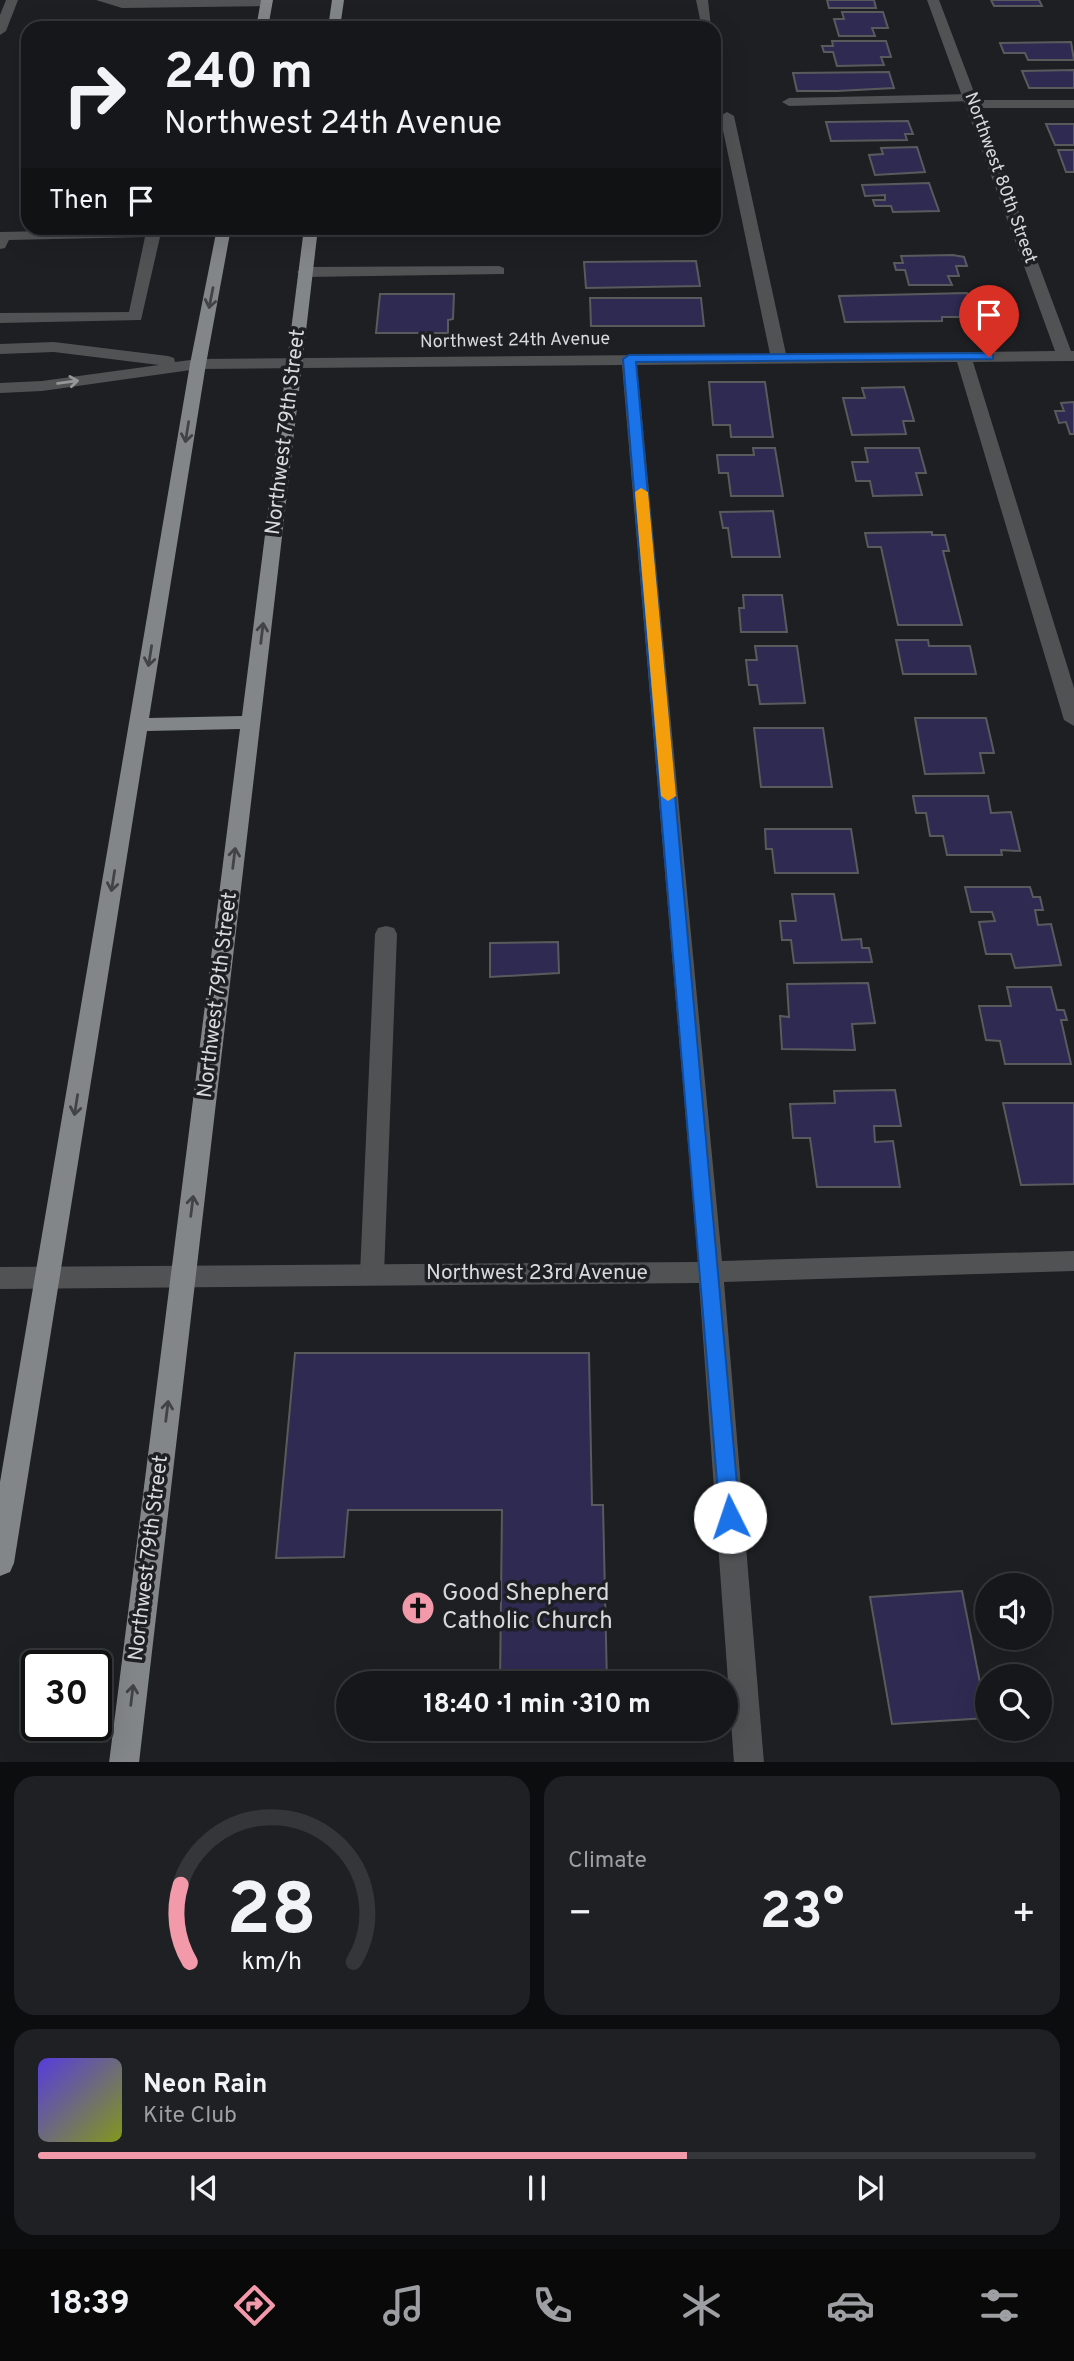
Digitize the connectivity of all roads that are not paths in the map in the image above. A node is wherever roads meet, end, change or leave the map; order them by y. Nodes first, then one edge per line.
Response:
1 (12, 0) edge
2 (102, 0) edge
3 (338, 0) edge
4 (702, 0) edge
5 (933, 0) edge
6 (267, 1) edge
7 (263, 21) edge
8 (335, 21) edge
9 (706, 21) edge
10 (0, 30) edge
11 (973, 101) junction
12 (789, 102) dead end
13 (1074, 104) edge
14 (727, 116) dead end
15 (53, 235) edge
16 (153, 235) edge
17 (223, 235) edge
18 (310, 235) edge
19 (0, 245) edge
20 (499, 271) dead end
21 (306, 272) junction
22 (0, 318) edge
23 (0, 349) edge
24 (1070, 356) edge
25 (964, 357) junction
26 (779, 358) junction
27 (629, 359) junction
28 (295, 362) junction
29 (198, 364) junction
30 (0, 388) edge
31 (1074, 720) edge
32 (251, 722) junction
33 (139, 725) junction
34 (386, 934) dead end
35 (1074, 1261) edge
36 (711, 1272) junction
37 (184, 1274) junction
38 (372, 1274) junction
39 (47, 1277) junction
40 (0, 1278) edge
41 (0, 1563) edge
42 (124, 1762) edge
43 (749, 1762) edge

1 - 10 street
2 - 6 street
3 - 8 main road
4 - 9 street
5 - 11 street, Northwest 80th Street
6 - 7 main road
11 - 12 street
11 - 13 street
11 - 24 street, Northwest 80th Street
14 - 26 street
15 - 19 street
16 - 22 street
17 -> 29 main road
18 - 21 main road, Northwest 79th Street
20 - 21 street
21 - 28 main road, Northwest 79th Street
23 - 29 street
24 - 25 street, Northwest 24th Avenue
25 - 26 street, Northwest 24th Avenue
25 - 31 street
26 - 27 street, Northwest 24th Avenue
27 - 28 street, Northwest 24th Avenue
27 - 36 street
28 - 29 street, Northwest 24th Avenue
32 -> 28 main road, Northwest 79th Street
30 -> 29 street, Northwest 24th Avenue
29 -> 33 main road
32 - 33 main road
37 -> 32 main road, Northwest 79th Street
33 -> 39 main road
34 - 38 street
35 - 36 street, Northwest 23rd Avenue
36 - 38 street, Northwest 23rd Avenue
36 - 43 street
37 - 38 street, Northwest 23rd Avenue
37 - 39 street, Northwest 23rd Avenue
42 -> 37 main road, Northwest 79th Street
39 - 40 street, Northwest 23rd Avenue
39 - 41 main road

